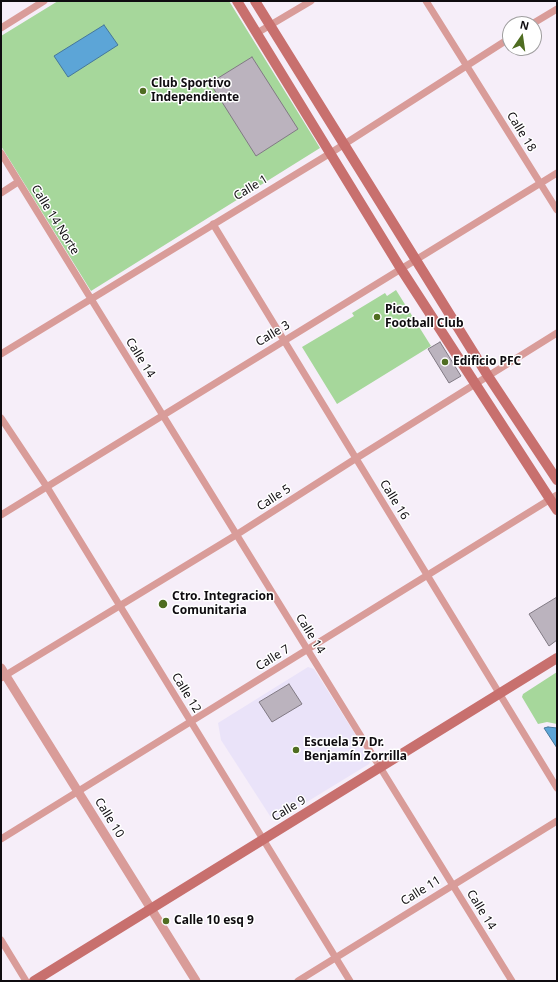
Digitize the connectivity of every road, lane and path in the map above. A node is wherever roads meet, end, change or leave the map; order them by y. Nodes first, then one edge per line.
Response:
1 (44, 1) edge
2 (237, 1) edge
3 (255, 1) edge
4 (311, 1) edge
5 (426, 1) edge
6 (557, 9) edge
7 (542, 18) edge
8 (271, 26) junction
9 (1, 28) edge
10 (257, 33) junction
11 (502, 43) edge
12 (466, 65) junction
13 (343, 144) junction
14 (1, 153) edge
15 (329, 154) junction
16 (557, 173) edge
17 (18, 182) junction
18 (540, 183) junction
19 (1, 193) edge
20 (557, 210) edge
21 (213, 224) junction
22 (416, 260) junction
23 (401, 269) junction
24 (90, 299) junction
25 (557, 333) edge
26 (284, 341) junction
27 (1, 354) edge
28 (488, 376) junction
29 (476, 384) junction
30 (162, 415) junction
31 (1, 418) edge
32 (354, 459) junction
33 (557, 480) edge
34 (47, 487) junction
35 (554, 497) edge
36 (557, 510) edge
37 (1, 515) edge
38 (236, 535) junction
39 (428, 574) junction
40 (119, 606) junction
41 (307, 650) junction
42 (557, 658) edge
43 (2, 674) edge
44 (500, 695) junction
45 (191, 722) junction
46 (380, 768) junction
47 (557, 788) edge
48 (78, 792) junction
49 (557, 821) edge
50 (1, 839) edge
51 (262, 840) junction
52 (453, 885) junction
53 (151, 910) junction
54 (1, 940) edge
55 (336, 958) junction
56 (26, 981) edge
57 (34, 981) edge
58 (196, 981) edge
59 (298, 981) edge
60 (350, 981) edge
61 (512, 981) edge

1 - 9 street
2 - 10 main road
3 - 8 main road
4 - 8 street
5 - 12 street, Calle 18
6 - 7 street
8 - 10 street
8 - 13 main road
10 - 15 main road
11 - 12 street, Calle 1
12 - 13 street, Calle 1
12 - 18 street, Calle 18
13 - 15 street, Calle 1
13 - 22 main road
14 - 17 street, Calle 14 Norte
15 - 21 street, Calle 1
15 - 23 main road
16 - 18 street, Calle 3
17 - 19 street
17 - 24 street, Calle 14 Norte
18 - 20 street, Calle 18
18 - 22 street, Calle 3
21 - 24 street, Calle 1
21 - 26 street, Calle 16
22 - 23 street, Calle 3
22 - 28 main road
23 - 26 street, Calle 3
23 - 29 main road
24 - 27 street, Calle 1
24 - 30 street, Calle 14
25 - 28 street, Calle 5
26 - 30 street, Calle 3
26 - 32 street, Calle 16
28 - 29 street, Calle 5
28 - 33 main road
29 - 32 street, Calle 5
29 - 35 main road
30 - 34 street, Calle 3
30 - 38 street, Calle 14
31 - 34 street, Calle 12
32 - 38 street, Calle 5
32 - 39 street, Calle 16
34 - 37 street, Calle 3
34 - 40 street, Calle 12
35 - 36 main road
35 - 39 street, Calle 7
38 - 40 street, Calle 5
38 - 41 street, Calle 14
39 - 41 street, Calle 7
39 - 44 street, Calle 16
40 - 43 street, Calle 5
40 - 45 street, Calle 12
41 - 45 street, Calle 7
41 - 46 street, Calle 14
42 - 44 main road, Calle 9
43 - 48 street, Calle 10
44 - 46 main road, Calle 9
44 - 47 street, Calle 16
45 - 48 street, Calle 7
45 - 51 street, Calle 12
46 - 51 main road, Calle 9
46 - 52 street, Calle 14
48 - 50 street, Calle 7
48 - 53 street, Calle 10
49 - 52 street, Calle 11
51 - 53 main road, Calle 9
51 - 55 street, Calle 12
52 - 55 street, Calle 11
52 - 61 street, Calle 14
53 - 57 main road, Calle 9
53 - 58 street, Calle 10
54 - 56 street
55 - 59 street, Calle 11
55 - 60 street, Calle 12

